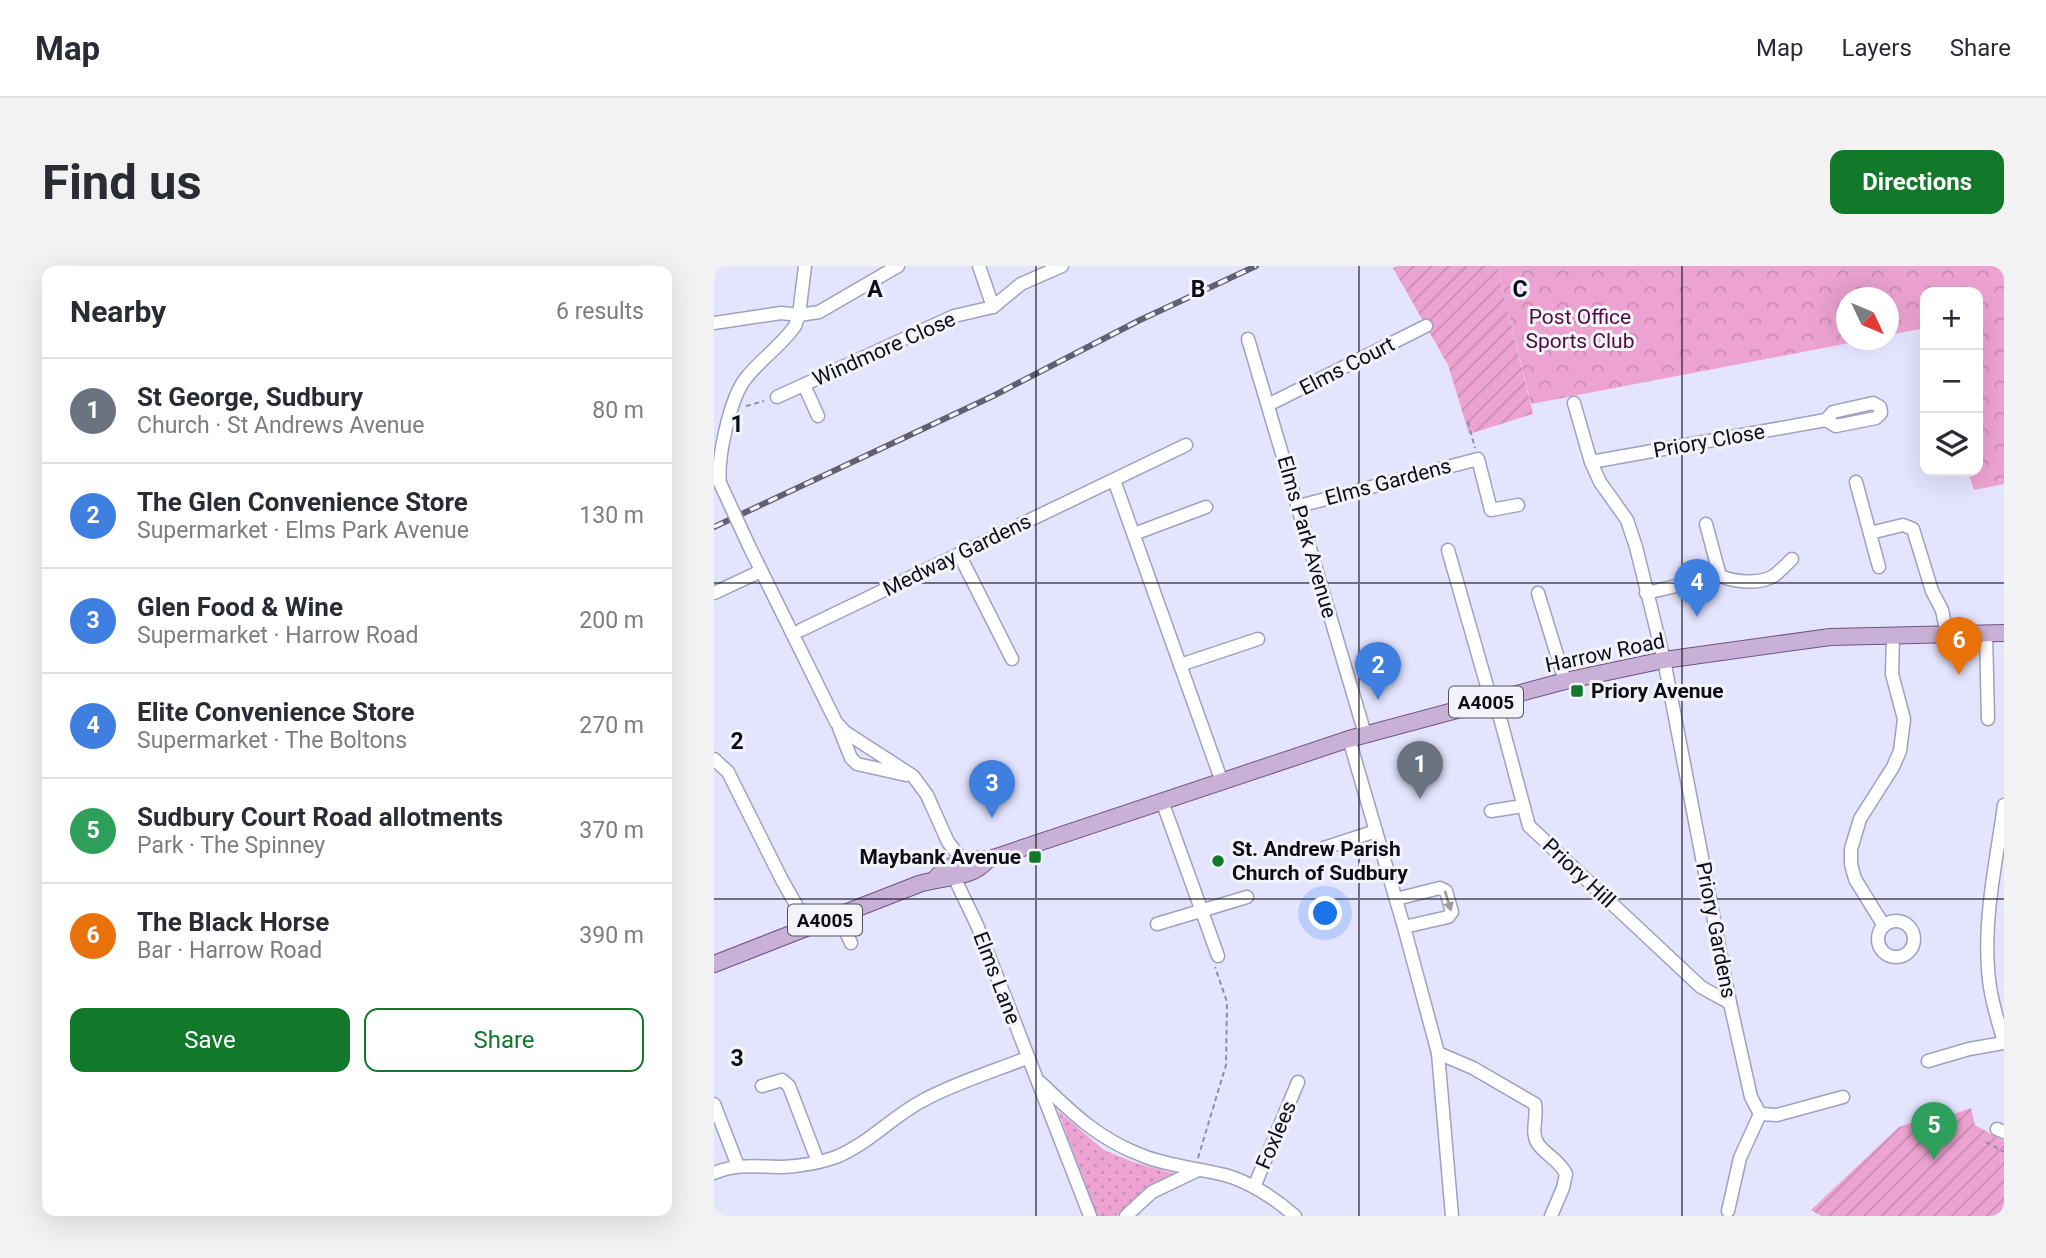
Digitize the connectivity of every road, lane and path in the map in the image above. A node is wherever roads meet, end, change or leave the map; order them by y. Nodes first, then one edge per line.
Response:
1 (805, 266) edge
2 (898, 266) edge
3 (979, 266) edge
4 (1062, 266) edge
5 (993, 307) junction
6 (799, 315) junction
7 (714, 323) edge
8 (1426, 326) dead end
9 (1248, 339) dead end
10 (804, 384) junction
11 (777, 397) joint
12 (1574, 403) dead end
13 (734, 404) junction
14 (1268, 405) junction
15 (818, 416) dead end
16 (1826, 420) dead end
17 (1468, 422) dead end
18 (1186, 445) dead end
19 (1478, 459) junction
20 (1591, 462) junction
21 (716, 470) edge
22 (1114, 480) junction
23 (1856, 482) dead end
24 (1518, 505) dead end
25 (1299, 506) junction
26 (1206, 507) dead end
27 (1706, 524) dead end
28 (1870, 533) junction
29 (1134, 534) junction
30 (1448, 550) dead end
31 (959, 554) junction
32 (1792, 559) dead end
33 (1879, 567) dead end
34 (761, 571) junction
35 (1720, 576) junction
36 (714, 593) edge
37 (1538, 593) dead end
38 (1646, 593) junction
39 (801, 631) dead end
40 (2004, 633) edge
41 (1947, 634) junction
42 (1986, 634) junction
43 (1893, 635) junction
44 (1258, 639) dead end
45 (1012, 659) dead end
46 (1664, 660) junction
47 (1180, 665) junction
48 (1565, 681) junction
49 (1493, 700) junction
50 (1988, 719) dead end
51 (836, 722) junction
52 (1366, 734) junction
53 (1349, 739) junction
54 (714, 759) edge
55 (913, 776) junction
56 (1222, 782) junction
57 (1162, 801) junction
58 (2004, 805) edge
59 (1523, 806) junction
60 (1491, 811) dead end
61 (1376, 831) junction
62 (948, 842) junction
63 (1324, 848) dead end
64 (987, 860) junction
65 (964, 862) junction
66 (2000, 872) edge
67 (944, 875) junction
68 (1247, 897) dead end
69 (1396, 899) junction
70 (1201, 910) junction
71 (838, 915) junction
72 (1157, 924) dead end
73 (808, 926) junction
74 (1884, 926) dead end
75 (1404, 927) junction
76 (851, 943) dead end
77 (1218, 956) joint
78 (714, 964) edge
79 (1730, 1003) junction
80 (2004, 1042) edge
81 (1438, 1053) junction
82 (1027, 1058) junction
83 (1928, 1061) dead end
84 (1038, 1080) junction
85 (1298, 1082) dead end
86 (762, 1086) dead end
87 (1843, 1097) dead end
88 (714, 1104) edge
89 (1760, 1114) junction
90 (1986, 1142) dead end
91 (2004, 1152) edge
92 (818, 1162) junction
93 (738, 1166) junction
94 (1198, 1170) junction
95 (714, 1173) edge
96 (1254, 1187) junction
97 (1728, 1211) dead end
98 (1090, 1216) edge
99 (1126, 1216) edge
100 (1294, 1216) edge
101 (1452, 1216) edge
102 (1551, 1216) edge

1 - 6 street
2 - 6 street
3 - 5 street
4 - 5 street, Windmore Close
5 - 10 street, Windmore Close
6 - 7 street
6 - 13 street
8 - 14 street, Elms Court
9 - 14 street, Elms Park Avenue
10 - 11 street, Windmore Close
10 - 15 street
11 - 13 path
12 - 20 street
13 - 21 street
14 - 25 street, Elms Park Avenue
16 - 20 street, Priory Close
17 - 19 path
18 - 22 street, Medway Gardens
19 - 24 street
19 - 25 street, Elms Gardens
20 - 38 street
21 - 34 street, bridge
22 - 29 street
22 - 31 street, Medway Gardens
23 - 28 street
25 - 52 street, Elms Park Avenue
26 - 29 street
27 - 35 street
28 - 33 street
28 - 41 street
29 - 47 street
30 - 49 street, Priory Hill
31 - 39 street, Medway Gardens
31 - 45 street
32 - 35 street
34 - 36 street
34 - 51 street
35 - 38 street
37 - 48 street
38 - 46 street
40 - 42 main road, Harrow Road / A4005
41 - 42 main road, Harrow Road / A4005
41 - 43 main road, Harrow Road / A4005
42 - 50 street
43 - 46 main road, Harrow Road / A4005
43 - 74 street
44 - 47 street
46 - 48 main road, Harrow Road / A4005
46 - 79 street, Priory Gardens
47 - 56 street
48 - 49 main road, Harrow Road / A4005
49 - 52 main road, Harrow Road / A4005
49 - 59 street, Priory Hill
51 - 55 street
51 - 55 street
52 - 53 main road, Harrow Road / A4005
53 - 56 main road, Harrow Road / A4005
53 - 61 street
54 - 73 street
55 - 62 street
56 - 57 main road, Harrow Road / A4005
57 - 64 main road, Harrow Road / A4005
57 - 70 street
58 - 66 street
59 - 60 street
59 - 79 street, Priory Hill
61 - 63 street
61 - 69 street
62 - 65 street
62 - 67 street
64 - 65 main road, Harrow Road / A4005
64 - 67 main road, Harrow Road / A4005
65 - 67 main road, Harrow Road / A4005
66 - 80 street
67 - 71 main road, Harrow Road / A4005
67 - 82 street, Elms Lane
68 - 70 street
69 - 75 street
69 -> 75 street
70 - 72 street
70 - 77 street
71 - 73 main road, Harrow Road / A4005
71 - 76 street
73 - 78 main road, Harrow Road / A4005
75 - 81 street
77 - 94 path
79 - 89 street, Priory Gardens
80 - 83 street
81 - 101 street
81 - 102 street
82 - 84 street, Elms Lane
82 - 92 street
84 - 94 street, Elms Lane
84 - 98 street, Elms Lane
85 - 96 street, Foxlees
86 - 92 street
87 - 89 street
88 - 93 street
89 - 97 street
90 - 91 path
92 - 93 street
93 - 95 street
94 - 96 street, Elms Lane
94 - 99 street
96 - 100 street, Elms Lane

